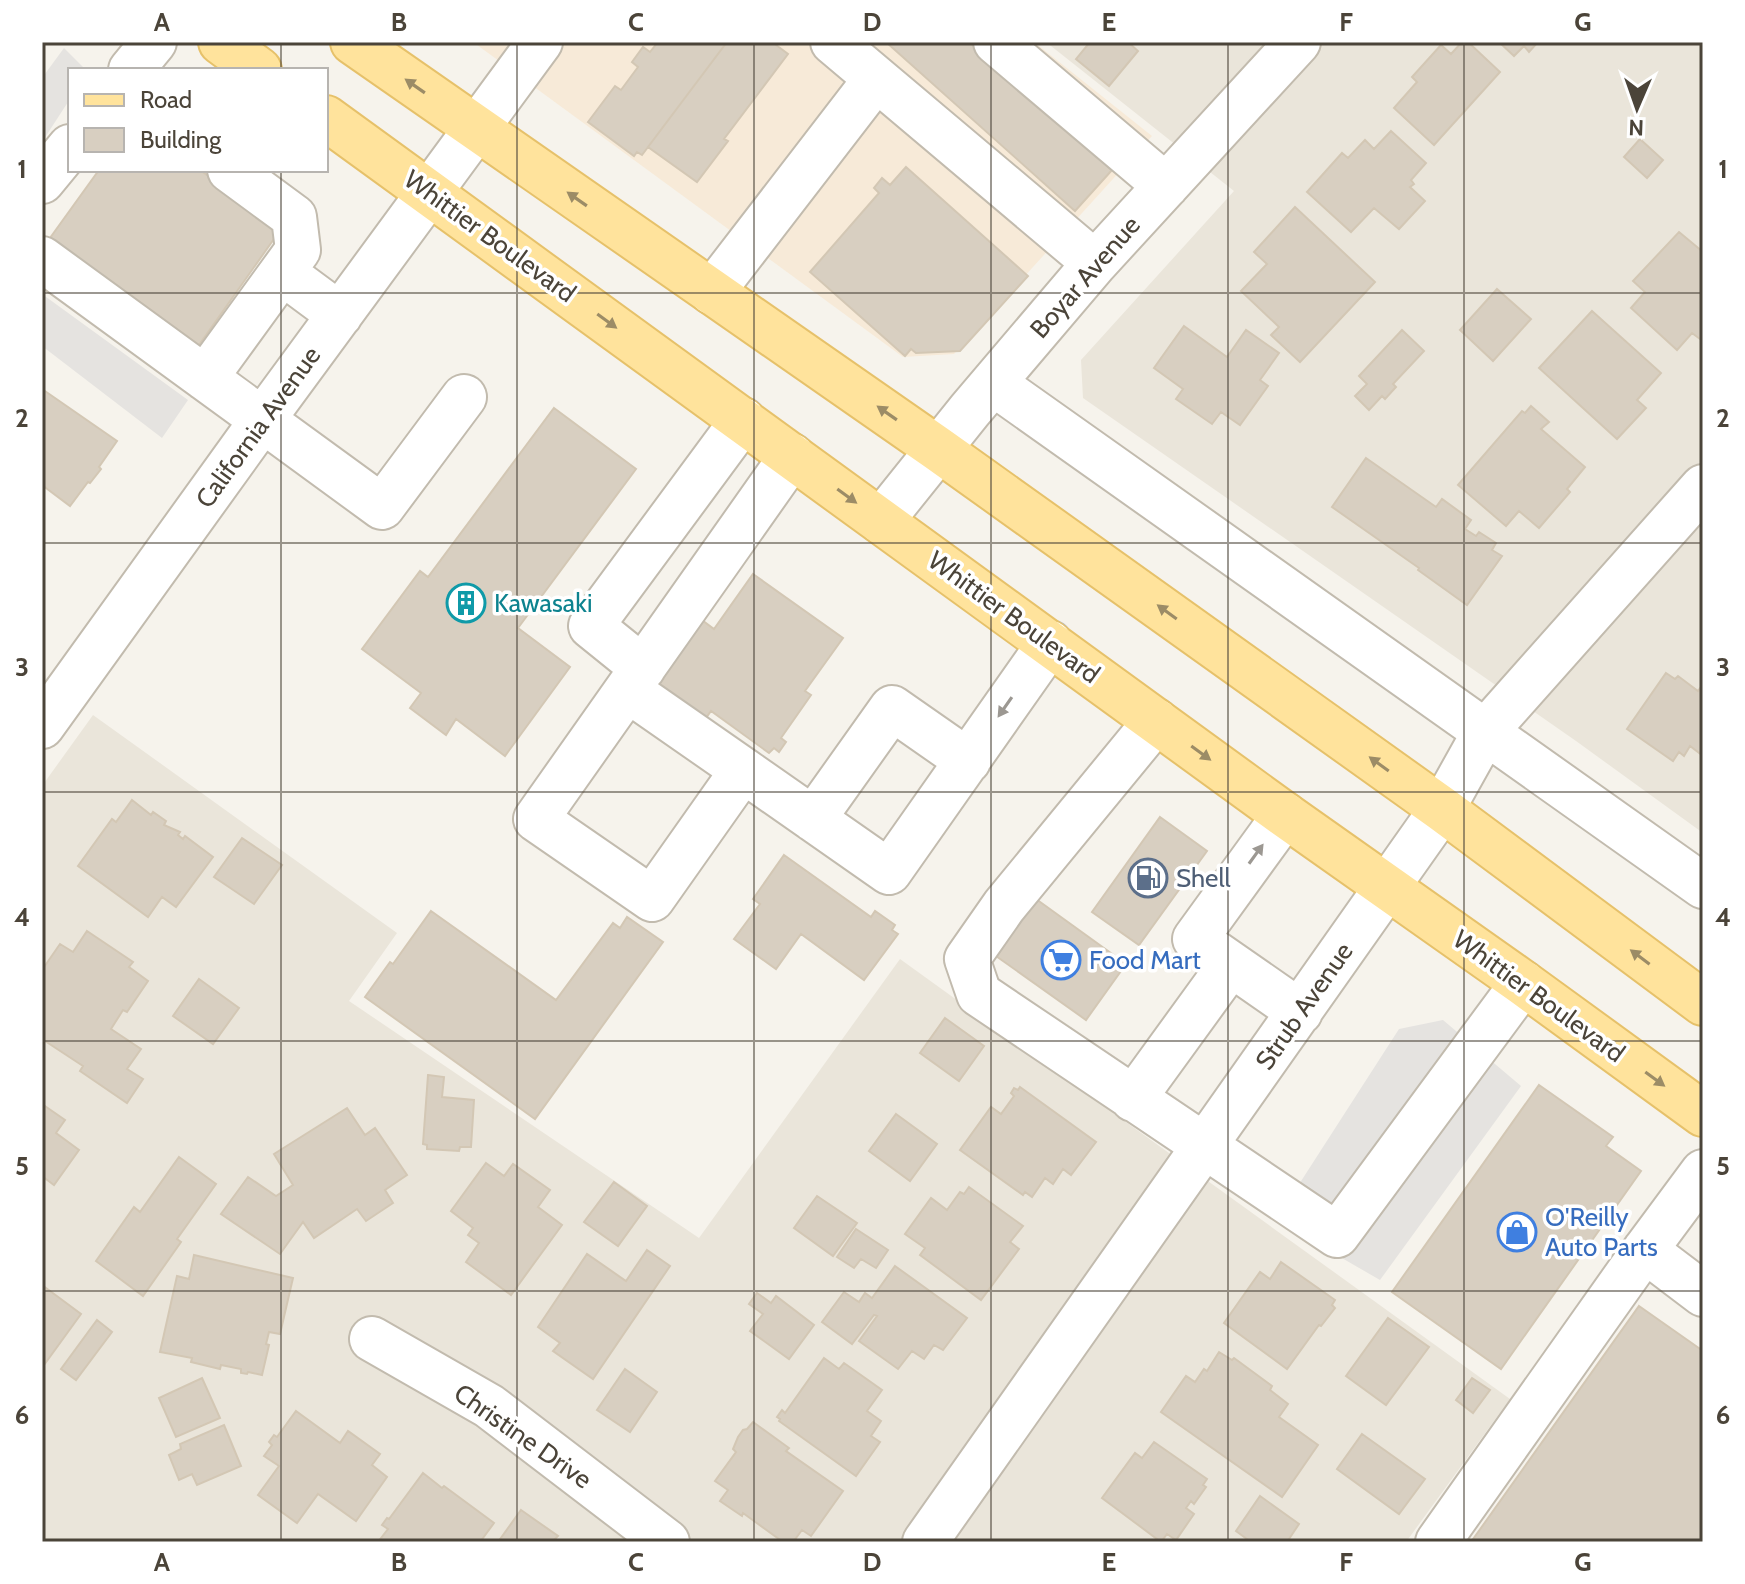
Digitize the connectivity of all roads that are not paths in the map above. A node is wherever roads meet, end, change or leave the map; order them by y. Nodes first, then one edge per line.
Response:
1 (154, 42) edge
2 (221, 42) edge
3 (353, 42) edge
4 (833, 42) edge
5 (996, 42) edge
6 (1298, 42) edge
7 (523, 48) edge
8 (133, 68) edge
9 (256, 68) edge
10 (876, 79) junction
11 (328, 119) edge
12 (477, 130) junction
13 (68, 149) edge
14 (253, 177) edge
15 (42, 181) edge
16 (1166, 186) junction
17 (430, 193) junction
18 (42, 259) edge
19 (1095, 263) junction
20 (282, 272) junction
21 (712, 292) junction
22 (340, 315) junction
23 (205, 378) junction
24 (993, 383) junction
25 (464, 397) dead end
26 (263, 419) junction
27 (743, 420) junction
28 (938, 449) junction
29 (792, 456) junction
30 (1703, 487) edge
31 (881, 521) junction
32 (1050, 643) junction
33 (636, 679) junction
34 (1156, 721) junction
35 (42, 726) edge
36 (1485, 732) junction
37 (968, 761) junction
38 (743, 770) junction
39 (1442, 809) junction
40 (1285, 815) junction
41 (813, 819) junction
42 (1703, 886) edge
43 (1387, 888) junction
44 (1231, 964) junction
45 (1523, 983) junction
46 (1703, 1003) edge
47 (1300, 1012) junction
48 (1133, 1099) junction
49 (1703, 1114) edge
50 (1205, 1147) junction
51 (1703, 1172) edge
52 (1645, 1250) junction
53 (1703, 1294) edge
54 (372, 1339) dead end
55 (667, 1542) edge
56 (925, 1542) edge
57 (1438, 1542) edge

1 - 8 street
2 - 9 main road
12 -> 3 main road
4 - 10 street
5 - 16 street
6 - 16 street, Boyar Avenue
7 - 12 street, California Avenue
10 - 19 street
10 - 21 street
11 - 17 main road, Whittier Boulevard
12 - 17 street, California Avenue
21 -> 12 main road
13 - 15 street
14 - 20 street
16 - 19 street, Boyar Avenue
17 - 22 street, California Avenue
17 -> 27 main road, Whittier Boulevard
18 - 23 street
19 - 24 street, Boyar Avenue
20 - 22 street
20 - 23 street
28 -> 21 main road
22 - 26 street, California Avenue
23 - 26 street
24 - 28 street, Boyar Avenue
24 - 36 street
25 - 26 street
26 - 35 street, California Avenue
27 - 29 main road, Whittier Boulevard
27 - 33 street
28 - 31 street, Boyar Avenue
39 -> 28 main road
29 -> 31 main road, Whittier Boulevard
29 - 33 street
30 - 36 street, Strub Avenue
31 - 32 main road, Whittier Boulevard
32 - 34 main road, Whittier Boulevard
32 -> 37 street
33 - 38 street
33 - 38 street
34 -> 40 main road, Whittier Boulevard
34 - 48 street
36 - 39 street, Strub Avenue
36 - 42 street
37 - 41 street
37 - 41 street
38 - 41 street
39 - 43 street, Strub Avenue
46 -> 39 main road
40 - 43 main road, Whittier Boulevard
44 -> 40 street
43 - 45 main road, Whittier Boulevard
43 - 47 street, Strub Avenue
44 - 47 street
44 - 48 street
45 -> 49 main road, Whittier Boulevard
45 - 50 street
47 - 50 street, Strub Avenue
48 - 50 street
50 - 56 street, Strub Avenue
51 - 52 street
52 - 53 street
52 - 57 street
54 - 55 street, Christine Drive

